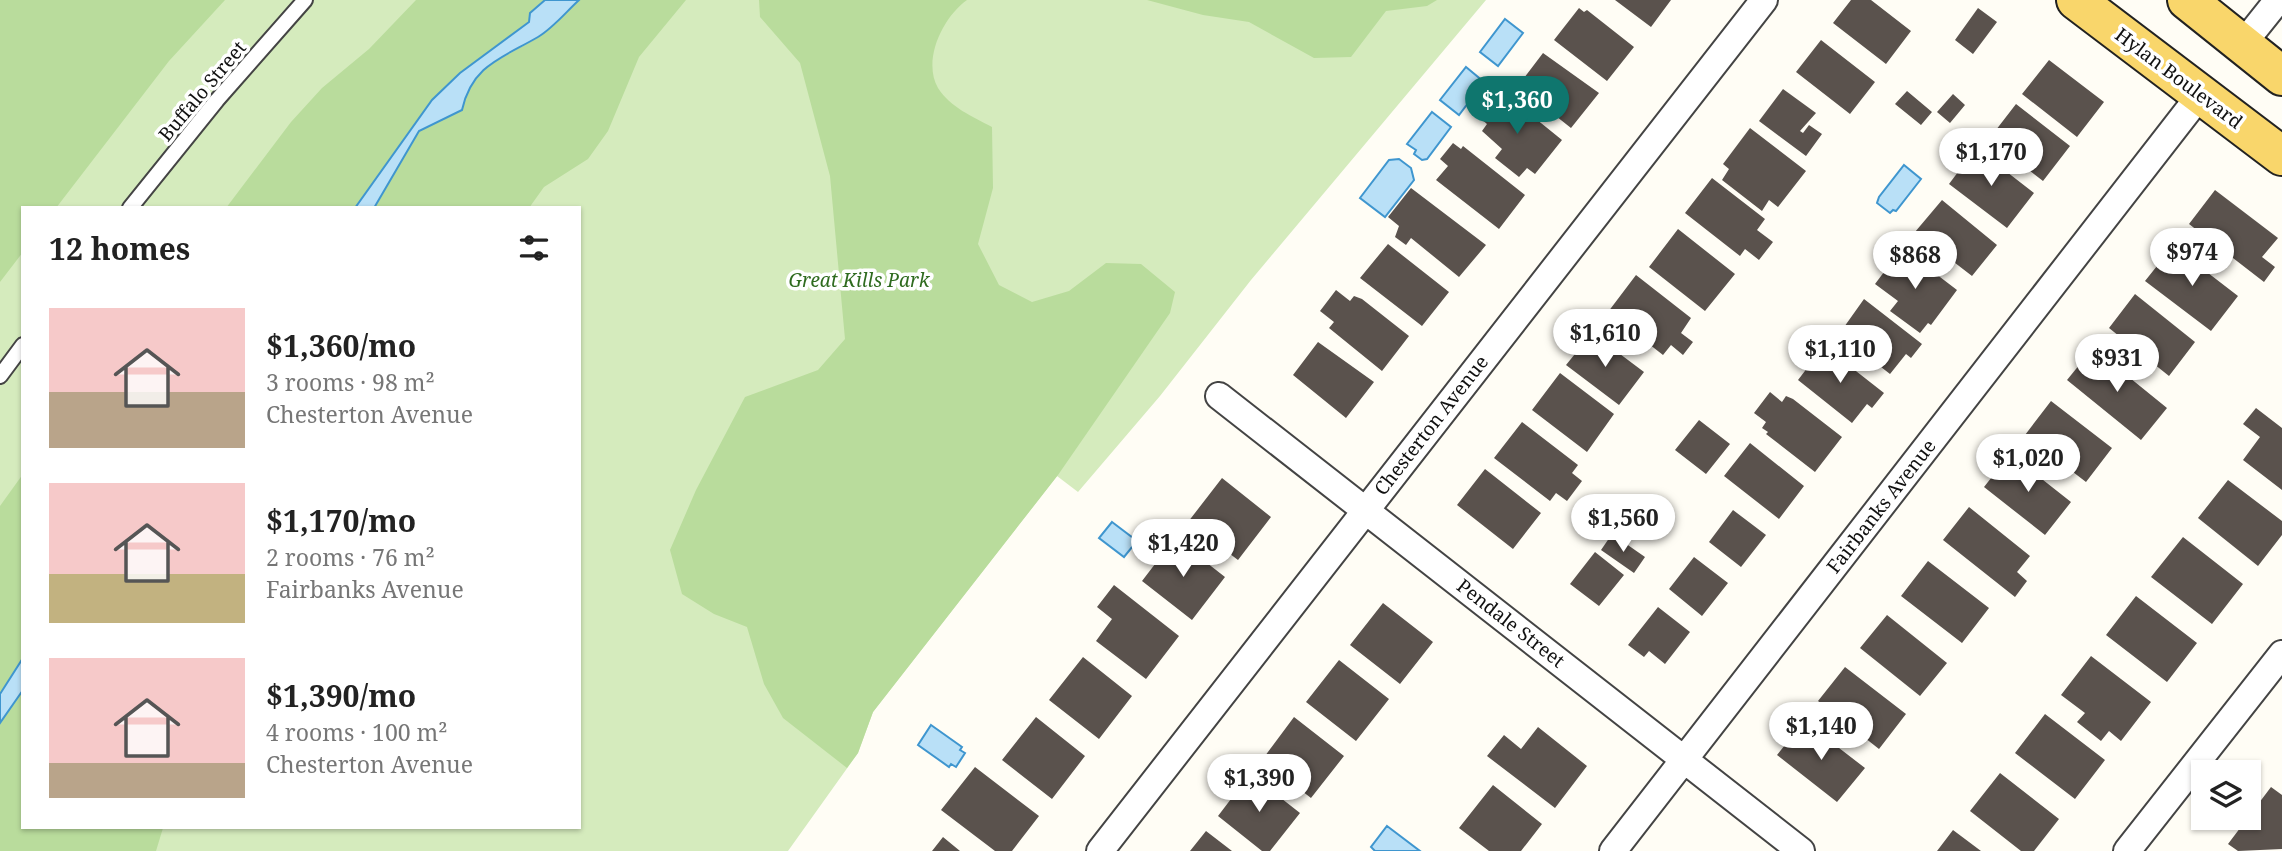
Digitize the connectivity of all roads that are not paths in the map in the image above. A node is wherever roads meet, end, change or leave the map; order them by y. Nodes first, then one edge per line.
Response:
1 (305, 0) edge
2 (1764, 0) edge
3 (2076, 0) edge
4 (2187, 0) edge
5 (2277, 0) edge
6 (2242, 45) junction
7 (2282, 76) edge
8 (2201, 94) junction
9 (2282, 156) edge
10 (132, 206) edge
11 (21, 348) edge
12 (0, 376) edge
13 (1219, 396) dead end
14 (1365, 508) junction
15 (2282, 654) edge
16 (1684, 760) junction
17 (1100, 851) edge
18 (1613, 851) edge
19 (1801, 851) edge
20 (2127, 851) edge

1 - 10 lane, Buffalo Street
2 - 14 street, Chesterton Avenue
3 - 8 main road, Hylan Boulevard
4 - 6 main road
5 - 6 street
6 - 7 main road
8 - 9 main road, Hylan Boulevard
8 - 16 street, Fairbanks Avenue
11 - 12 lane
13 - 14 street, Pendale Street
14 - 16 street, Pendale Street
14 - 17 street, Chesterton Avenue
15 - 20 street
16 - 18 street, Fairbanks Avenue
16 - 19 street, Pendale Street

